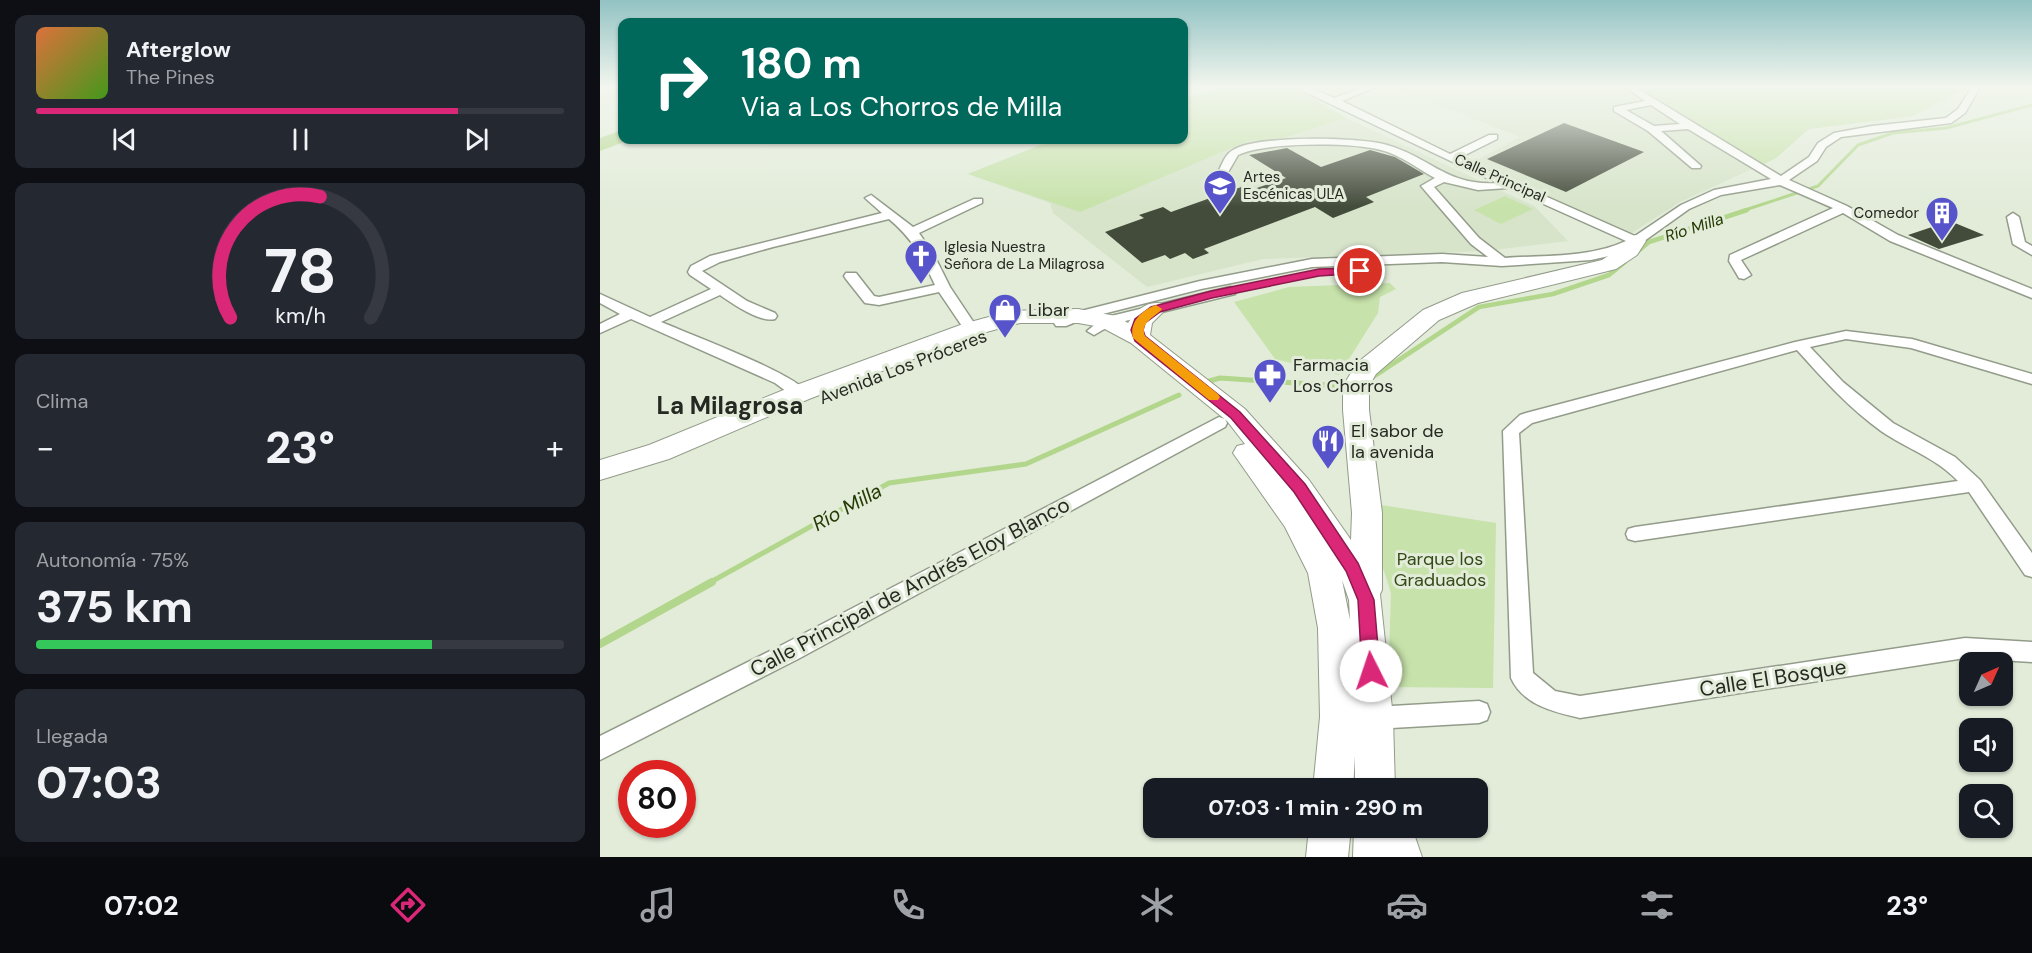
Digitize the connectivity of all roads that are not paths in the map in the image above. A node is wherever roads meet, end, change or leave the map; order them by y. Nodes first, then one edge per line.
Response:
1 (1389, 127) edge
2 (1648, 127) edge
3 (1677, 127) edge
4 (1692, 127) edge
5 (1891, 127) edge
6 (1652, 129) junction
7 (1493, 136) dead end
8 (1452, 157) junction
9 (1696, 166) dead end
10 (1223, 172) dead end
11 (1444, 178) junction
12 (1781, 181) junction
13 (1513, 184) junction
14 (871, 198) dead end
15 (978, 201) dead end
16 (1843, 208) junction
17 (890, 215) junction
18 (2013, 217) dead end
19 (912, 232) junction
20 (1636, 241) junction
21 (2032, 251) edge
22 (1474, 261) junction
23 (1502, 262) junction
24 (1744, 275) dead end
25 (851, 276) dead end
26 (943, 287) junction
27 (723, 289) junction
28 (2032, 294) edge
29 (600, 298) edge
30 (1155, 309) junction
31 (631, 314) junction
32 (770, 316) dead end
33 (650, 322) junction
34 (1085, 323) junction
35 (971, 328) junction
36 (600, 329) edge
37 (1139, 338) junction
38 (1800, 345) junction
39 (2032, 379) edge
40 (800, 393) junction
41 (1219, 423) junction
42 (600, 470) edge
43 (600, 484) edge
44 (1974, 485) junction
45 (1635, 534) dead end
46 (2032, 569) edge
47 (1366, 600) junction
48 (2032, 652) edge
49 (1479, 712) dead end
50 (1374, 718) junction
51 (600, 748) edge
52 (1334, 778) edge
53 (1376, 778) edge
54 (1329, 838) edge
55 (1374, 838) edge
56 (1394, 838) edge
57 (1327, 857) edge
58 (1374, 857) edge
59 (1401, 857) edge

1 - 8 street, Calle Principal
2 - 6 street
3 - 6 street
4 - 12 street
5 - 12 street
6 - 9 street
7 - 8 street
8 - 13 street, Calle Principal
10 - 11 street
11 - 13 street
11 - 23 street
12 - 16 street
12 - 20 street
13 - 20 street, Calle Principal
14 - 17 street
15 - 19 street
16 - 24 street
16 - 28 street
17 - 19 street
17 - 27 street
18 - 21 street
19 - 26 street
20 - 23 street
20 - 47 highway
22 - 23 street
22 - 30 street
22 - 34 street
25 - 26 street
26 - 35 street
27 - 32 street
27 - 33 street
29 - 31 street
30 - 34 street
30 - 37 highway
31 - 33 street
31 - 36 street
33 - 40 street
34 - 35 highway, Avenida Los Próceres
34 - 37 highway, Avenida Los Próceres
34 - 41 highway, Avenida Los Próceres
34 - 43 highway, Avenida Los Próceres
35 - 40 highway, Avenida Los Próceres
37 - 47 highway, Avenida Los Próceres
38 - 39 street
38 - 44 street
38 - 48 street, Calle El Bosque
40 - 42 highway, Avenida Los Próceres
41 - 51 street, Calle Principal de Andrés Eloy Blanco
41 - 52 highway, Avenida Los Próceres
44 - 45 street
44 - 46 street
47 - 50 highway, Avenida Los Próceres
49 - 50 street
50 - 53 highway, Avenida Los Próceres
54 - 57 highway
55 - 58 highway
56 - 59 highway

